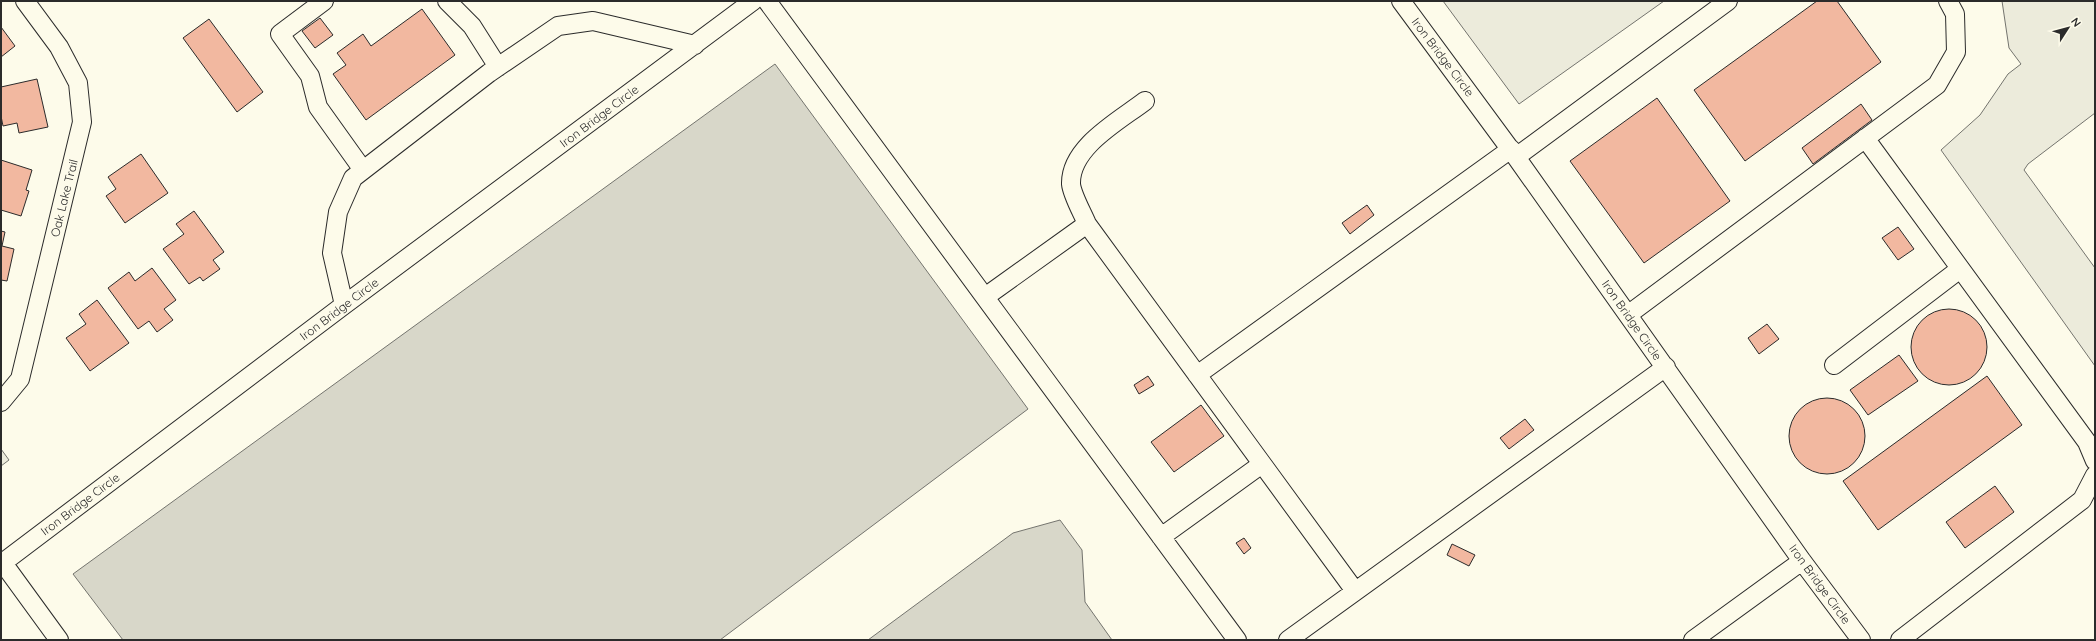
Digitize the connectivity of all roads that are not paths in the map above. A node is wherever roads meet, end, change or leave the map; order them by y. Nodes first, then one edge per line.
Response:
1 (25, 1) edge
2 (324, 1) edge
3 (447, 1) edge
4 (753, 1) edge
5 (767, 1) edge
6 (1401, 1) edge
7 (1728, 1) edge
8 (1948, 1) edge
9 (695, 45) junction
10 (498, 67) junction
11 (1146, 101) dead end
12 (1865, 138) junction
13 (1514, 153) junction
14 (363, 170) junction
15 (1087, 224) junction
16 (1960, 269) junction
17 (985, 297) junction
18 (344, 305) junction
19 (1629, 314) junction
20 (1834, 365) dead end
21 (1666, 367) junction
22 (1197, 375) junction
23 (1, 402) edge
24 (2095, 461) edge
25 (1262, 464) junction
26 (2095, 476) edge
27 (1161, 537) junction
28 (1802, 561) junction
29 (2, 563) edge
30 (1355, 591) junction
31 (59, 640) edge
32 (1237, 640) edge
33 (1288, 640) edge
34 (1693, 640) edge
35 (1861, 640) edge
36 (1900, 640) edge

1 - 23 street, Oak Lake Trail
2 - 14 street
3 - 10 street
4 - 9 street, Iron Bridge Circle
5 - 17 street
6 - 13 street, Iron Bridge Circle
7 - 13 street
8 - 12 street
9 - 10 street
9 - 18 street, Iron Bridge Circle
10 - 14 street
11 - 15 street
12 - 16 street
12 - 19 street
13 - 19 street, Iron Bridge Circle
13 - 22 street
14 - 18 street
15 - 17 street
15 - 22 street
16 - 20 street
16 - 24 street
17 - 27 street
18 - 29 street, Iron Bridge Circle
19 - 21 street, Iron Bridge Circle
21 - 28 street, Iron Bridge Circle
21 - 30 street
22 - 25 street
25 - 27 street
25 - 30 street
26 - 36 street
27 - 32 street
28 - 34 street
28 - 35 street, Iron Bridge Circle
29 - 31 street, Iron Bridge Circle
30 - 33 street

